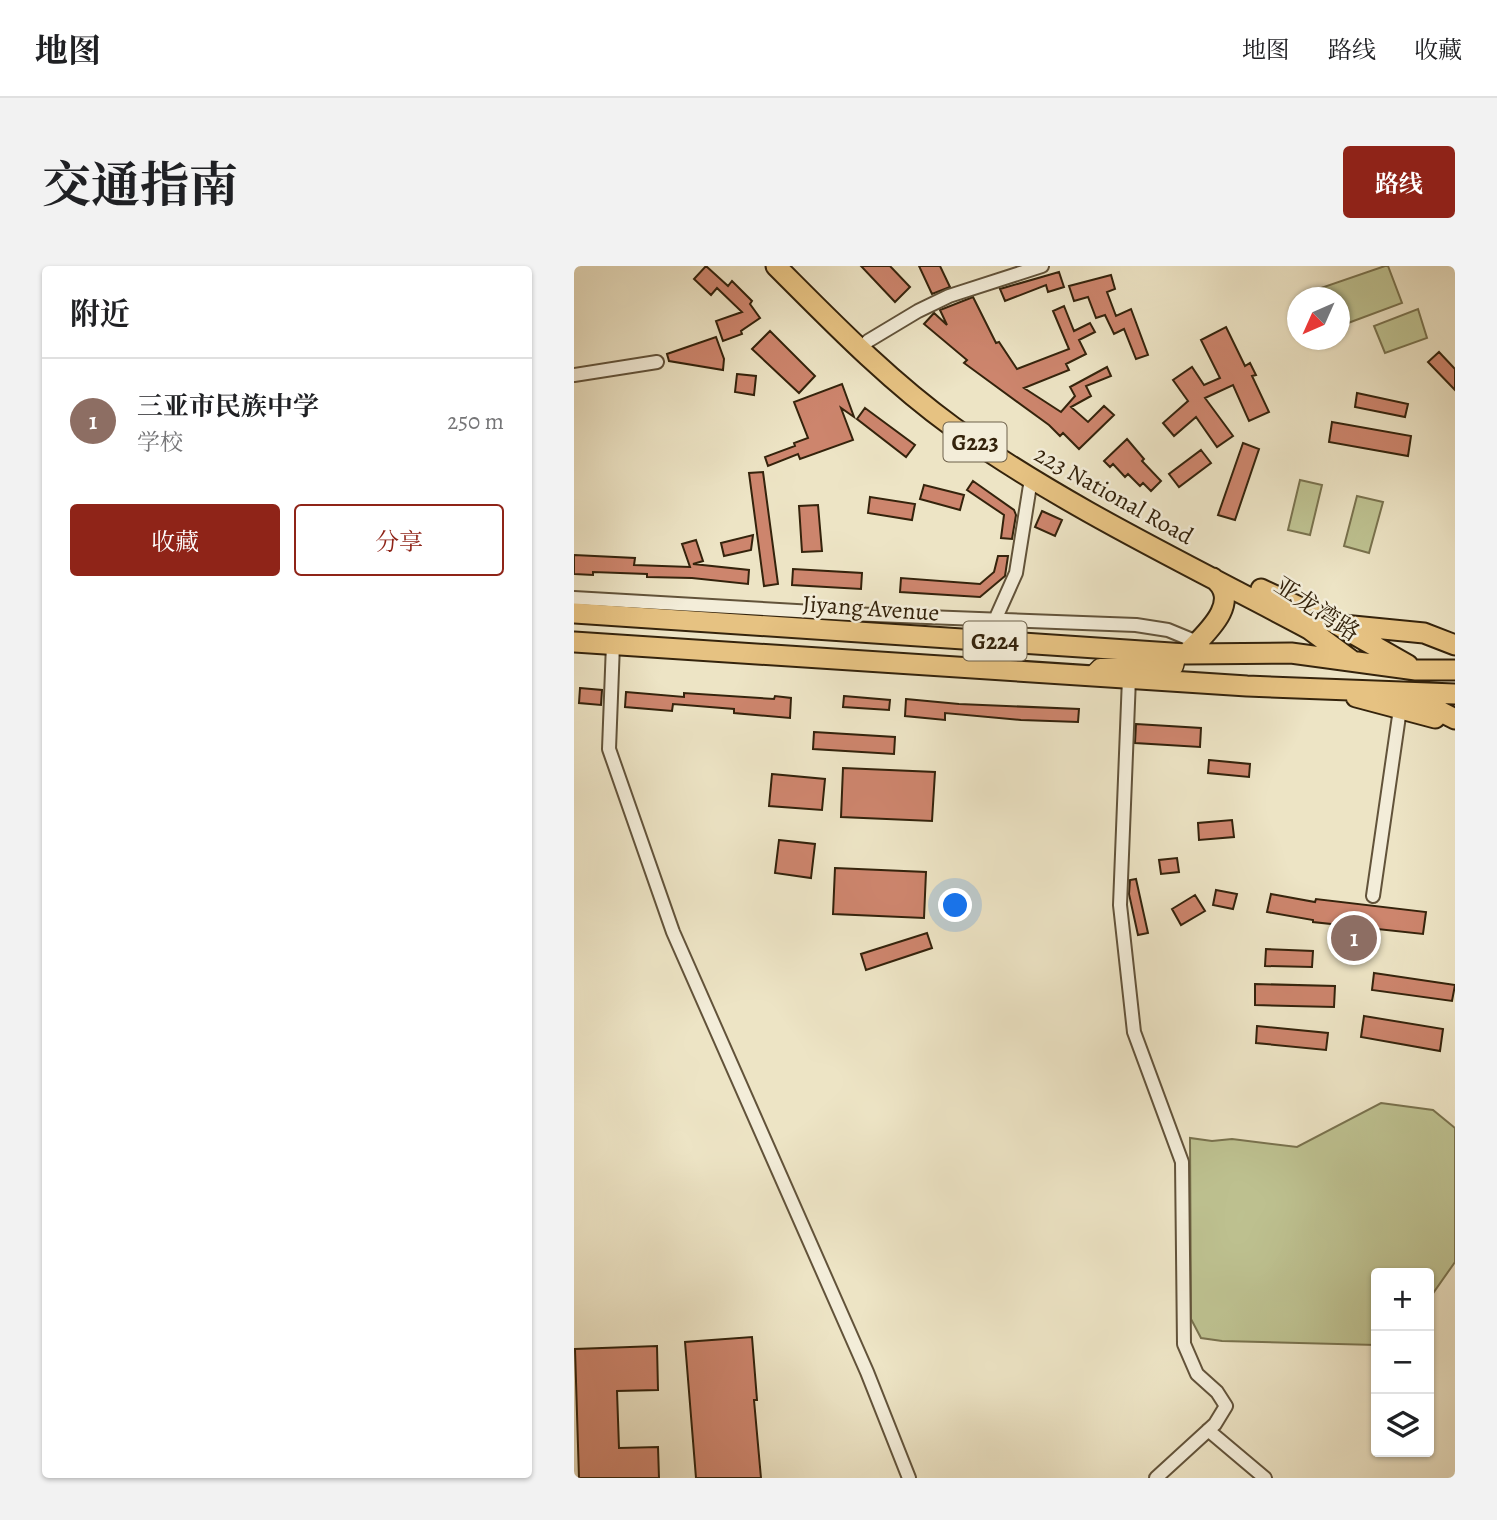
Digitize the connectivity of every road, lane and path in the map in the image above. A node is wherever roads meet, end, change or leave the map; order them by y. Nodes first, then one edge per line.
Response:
1 (776, 266) edge
2 (792, 266) edge
3 (1042, 266) edge
4 (868, 341) junction
5 (657, 362) dead end
6 (574, 375) edge
7 (1031, 479) junction
8 (1215, 572) junction
9 (574, 598) edge
10 (574, 613) edge
11 (995, 620) junction
12 (1336, 624) junction
13 (574, 642) edge
14 (613, 644) junction
15 (1455, 645) edge
16 (1185, 649) junction
17 (1356, 663) junction
18 (1416, 670) junction
19 (1455, 670) edge
20 (1091, 676) junction
21 (1129, 678) junction
22 (1455, 692) edge
23 (1399, 699) junction
24 (1455, 721) edge
25 (1373, 895) dead end
26 (1208, 1430) junction
27 (909, 1478) edge
28 (1156, 1478) edge
29 (1265, 1478) edge

1 - 7 highway, 223 National Road / G223
2 - 4 highway, 223 National Road / G223
3 - 4 street
4 - 8 highway, 223 National Road / G223
5 - 6 street
7 - 8 highway, 223 National Road / G223
7 - 11 street
8 - 12 highway, 亚龙湾路 / G223
8 - 16 highway
8 - 17 highway, 亚龙湾路 / G223
9 - 11 street
10 - 16 highway, Jiyang Avenue / G224
11 - 16 street
12 - 15 highway
12 - 18 highway, 亚龙湾路 / G223
13 - 14 highway, G224
14 - 20 highway, G224
14 - 27 street
16 - 17 highway, Jiyang Avenue / G224
16 - 20 main road
17 - 18 highway, Jiyang Avenue / G224
17 - 23 highway, 亚龙湾路 / G223
18 - 19 highway, G224
18 - 22 highway, G223
20 - 21 highway, G224
21 - 23 highway, G224
21 - 26 street
22 - 23 highway, G224
23 - 24 highway, G223
23 - 25 street
26 - 28 street
26 - 29 street

